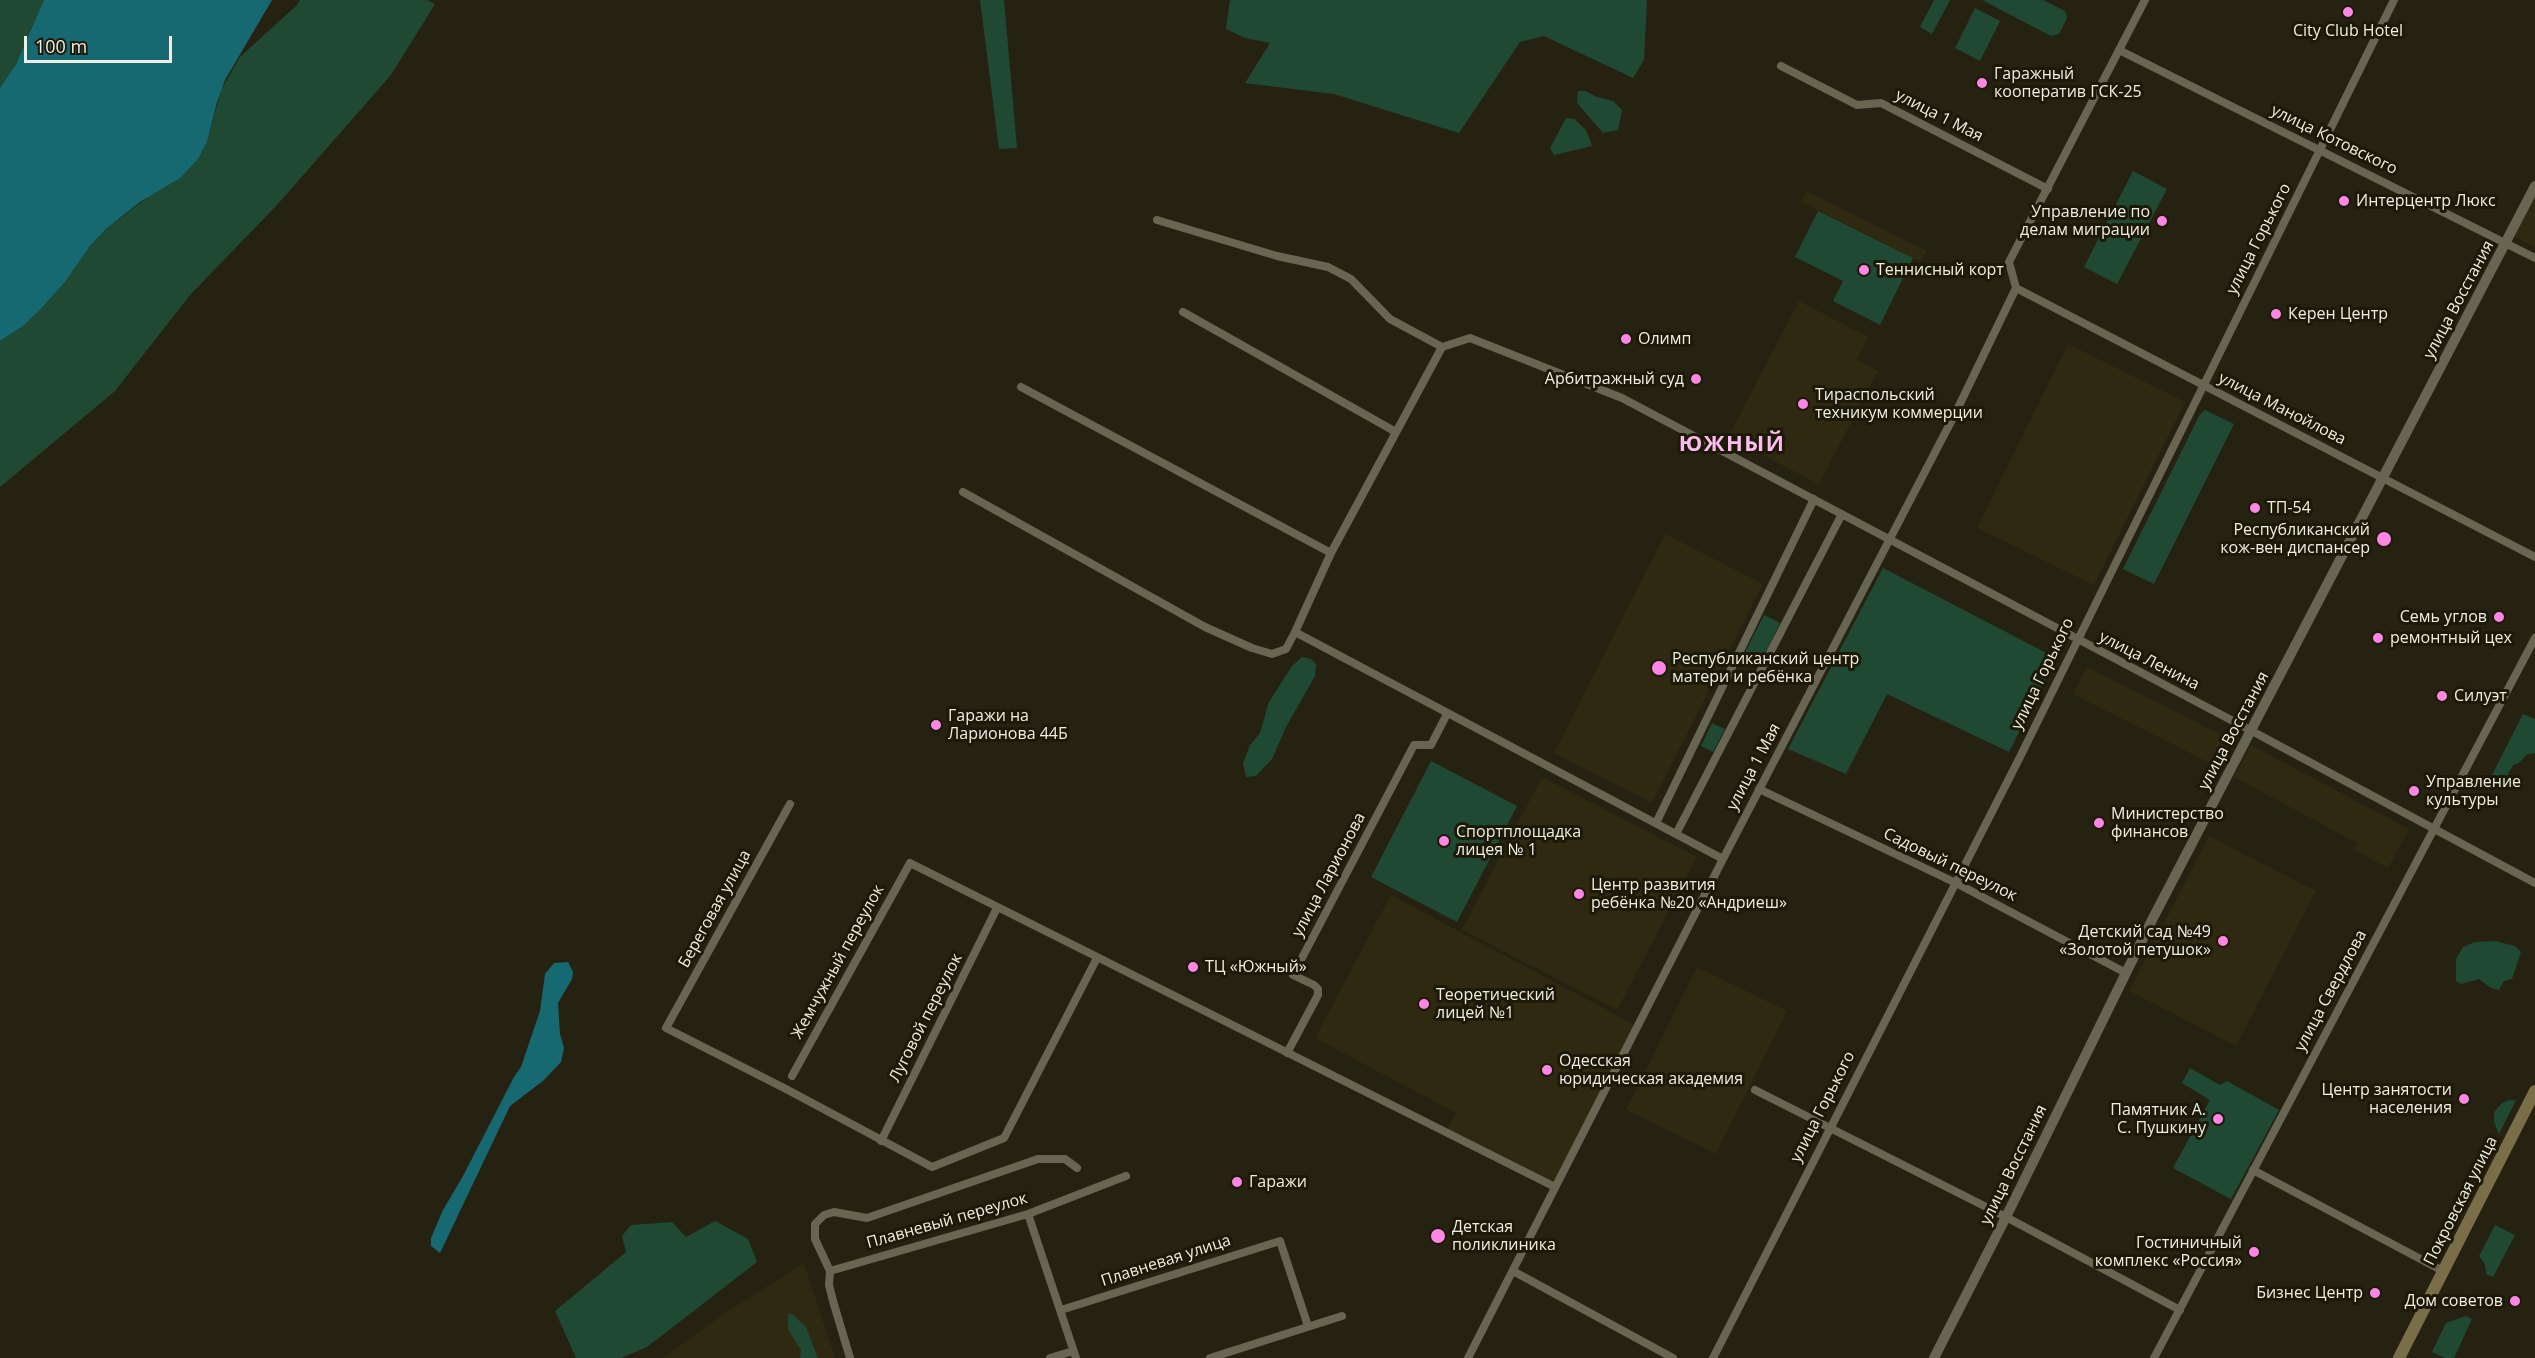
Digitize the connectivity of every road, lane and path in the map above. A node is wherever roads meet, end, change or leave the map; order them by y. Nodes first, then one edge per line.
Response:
1 (2145, 0) edge
2 (2394, 0) edge
3 (2119, 50) junction
4 (1781, 66) dead end
5 (2321, 150) junction
6 (2535, 186) edge
7 (2048, 189) junction
8 (1157, 220) dead end
9 (2505, 243) junction
10 (2535, 258) edge
11 (2016, 288) junction
12 (1183, 312) dead end
13 (1442, 347) junction
14 (2202, 385) junction
15 (1020, 387) dead end
16 (1396, 432) junction
17 (2382, 478) junction
18 (963, 492) dead end
19 (1815, 500) junction
20 (1842, 514) junction
21 (1890, 540) junction
22 (1331, 553) junction
23 (2535, 557) edge
24 (1295, 632) junction
25 (2535, 638) edge
26 (2076, 640) junction
27 (1447, 714) junction
28 (2250, 730) junction
29 (1759, 789) junction
30 (790, 804) dead end
31 (1656, 823) junction
32 (2433, 830) junction
33 (1676, 834) junction
34 (1723, 859) junction
35 (1956, 883) junction
36 (2535, 884) edge
37 (998, 908) junction
38 (1097, 958) junction
39 (2126, 973) junction
40 (1287, 1053) junction
41 (792, 1076) dead end
42 (1755, 1090) dead end
43 (2535, 1091) edge
44 (1829, 1128) junction
45 (881, 1141) junction
46 (1077, 1168) dead end
47 (2253, 1170) junction
48 (1126, 1176) dead end
49 (1556, 1187) junction
50 (1028, 1214) junction
51 (2006, 1217) junction
52 (830, 1271) junction
53 (2444, 1271) junction
54 (1514, 1272) junction
55 (1060, 1310) junction
56 (2180, 1310) junction
57 (1342, 1316) dead end
58 (1308, 1326) junction
59 (1075, 1354) edge
60 (850, 1358) edge
61 (1050, 1358) edge
62 (1210, 1358) edge
63 (1468, 1358) edge
64 (1673, 1358) edge
65 (1713, 1358) edge
66 (1934, 1358) edge
67 (2154, 1358) edge
68 (2399, 1358) edge

1 - 3 street
2 - 5 street, улица Горького
3 - 5 street, улица Котовского
3 - 7 street
4 - 7 street, улица 1 Мая
5 - 9 street, улица Котовского
5 - 14 street, улица Горького
6 - 9 street, улица Восстания
7 - 11 street
8 - 13 street
9 - 10 street, улица Котовского
9 - 17 street, улица Восстания
11 - 14 street, улица Манойлова
11 - 21 street, улица 1 Мая
12 - 16 street
13 - 16 street
13 - 19 street, улица Ленина
14 - 17 street, улица Манойлова
14 - 26 street, улица Горького
15 - 22 street
16 - 22 street
17 - 23 street, улица Манойлова
17 - 28 street, улица Восстания
18 - 24 street
19 - 20 street, улица Ленина
19 - 31 street
20 - 21 street, улица Ленина
20 - 33 street
21 - 26 street, улица Ленина
21 - 29 street, улица 1 Мая
22 - 24 street
24 - 27 street
25 - 32 street, улица Свердлова
26 - 28 street, улица Ленина
26 - 35 street, улица Горького
27 - 31 street
27 - 40 street, улица Ларионова
28 - 32 street, улица Ленина
28 - 39 street, улица Восстания
29 - 34 street, улица 1 Мая
29 - 35 street, Садовый переулок
30 - 45 street, Береговая улица
31 - 33 street
32 - 36 street, улица Ленина
32 - 47 street, улица Свердлова
33 - 34 street
34 - 49 street, улица 1 Мая
35 - 39 street, Садовый переулок
35 - 44 street, улица Горького
37 - 38 street
37 - 41 street, Жемчужный переулок
37 - 45 street, Луговой переулок
38 - 40 street
38 - 45 street
39 - 51 street, улица Восстания
40 - 49 street
42 - 44 street
43 - 53 main road, Покровская улица
44 - 51 street
44 - 65 street, улица Горького
46 - 52 street
47 - 53 street
47 - 56 street, улица Свердлова
48 - 50 street, Плавневый переулок
49 - 54 street, улица 1 Мая
50 - 52 street, Плавневый переулок
50 - 55 street
51 - 56 street
51 - 66 street, улица Восстания
52 - 60 street
53 - 68 main road, Покровская улица
54 - 63 street, улица 1 Мая
54 - 64 street
55 - 58 street, Плавневая улица
55 - 59 street
56 - 67 street, улица Свердлова
57 - 58 street
58 - 62 street
59 - 61 street

